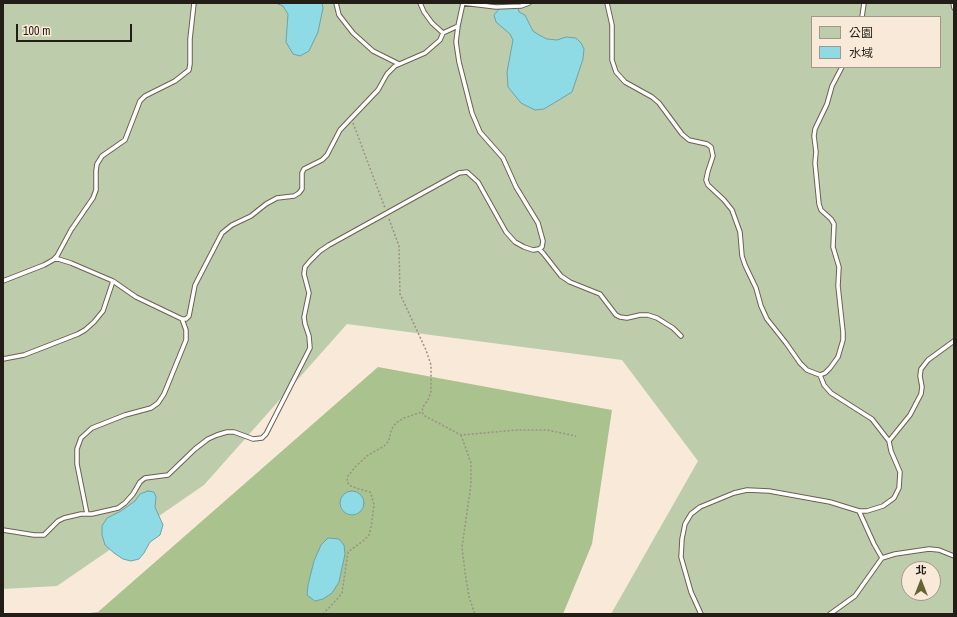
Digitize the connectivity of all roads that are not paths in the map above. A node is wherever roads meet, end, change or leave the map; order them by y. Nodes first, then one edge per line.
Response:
1 (194, 3) edge
2 (336, 3) edge
3 (420, 3) edge
4 (463, 3) edge
5 (529, 3) edge
6 (607, 3) edge
7 (864, 3) edge
8 (953, 3) edge
9 (954, 8) edge
10 (862, 16) edge
11 (458, 26) junction
12 (443, 33) junction
13 (399, 64) junction
14 (841, 68) edge
15 (539, 249) junction
16 (55, 258) junction
17 (113, 281) junction
18 (3, 282) edge
19 (182, 319) junction
20 (681, 336) dead end
21 (954, 341) edge
22 (3, 359) edge
23 (820, 375) junction
24 (889, 441) junction
25 (859, 511) junction
26 (87, 514) junction
27 (3, 530) edge
28 (954, 556) edge
29 (882, 558) junction
30 (701, 614) edge
31 (830, 614) edge

1 - 16 lane
2 - 13 lane
3 - 12 lane
4 - 5 lane
4 - 11 lane
6 - 23 lane
7 - 10 lane
8 - 9 lane
11 - 12 lane
11 - 15 lane
12 - 13 lane
13 - 19 lane
14 - 23 lane
15 - 20 lane
15 - 26 lane, bridge
16 - 17 lane
16 - 18 lane
17 - 19 lane
17 - 22 lane
19 - 26 lane
21 - 24 lane
23 - 24 lane
24 - 25 lane
25 - 29 lane
25 - 30 lane
26 - 27 lane
28 - 29 lane
29 - 31 lane

